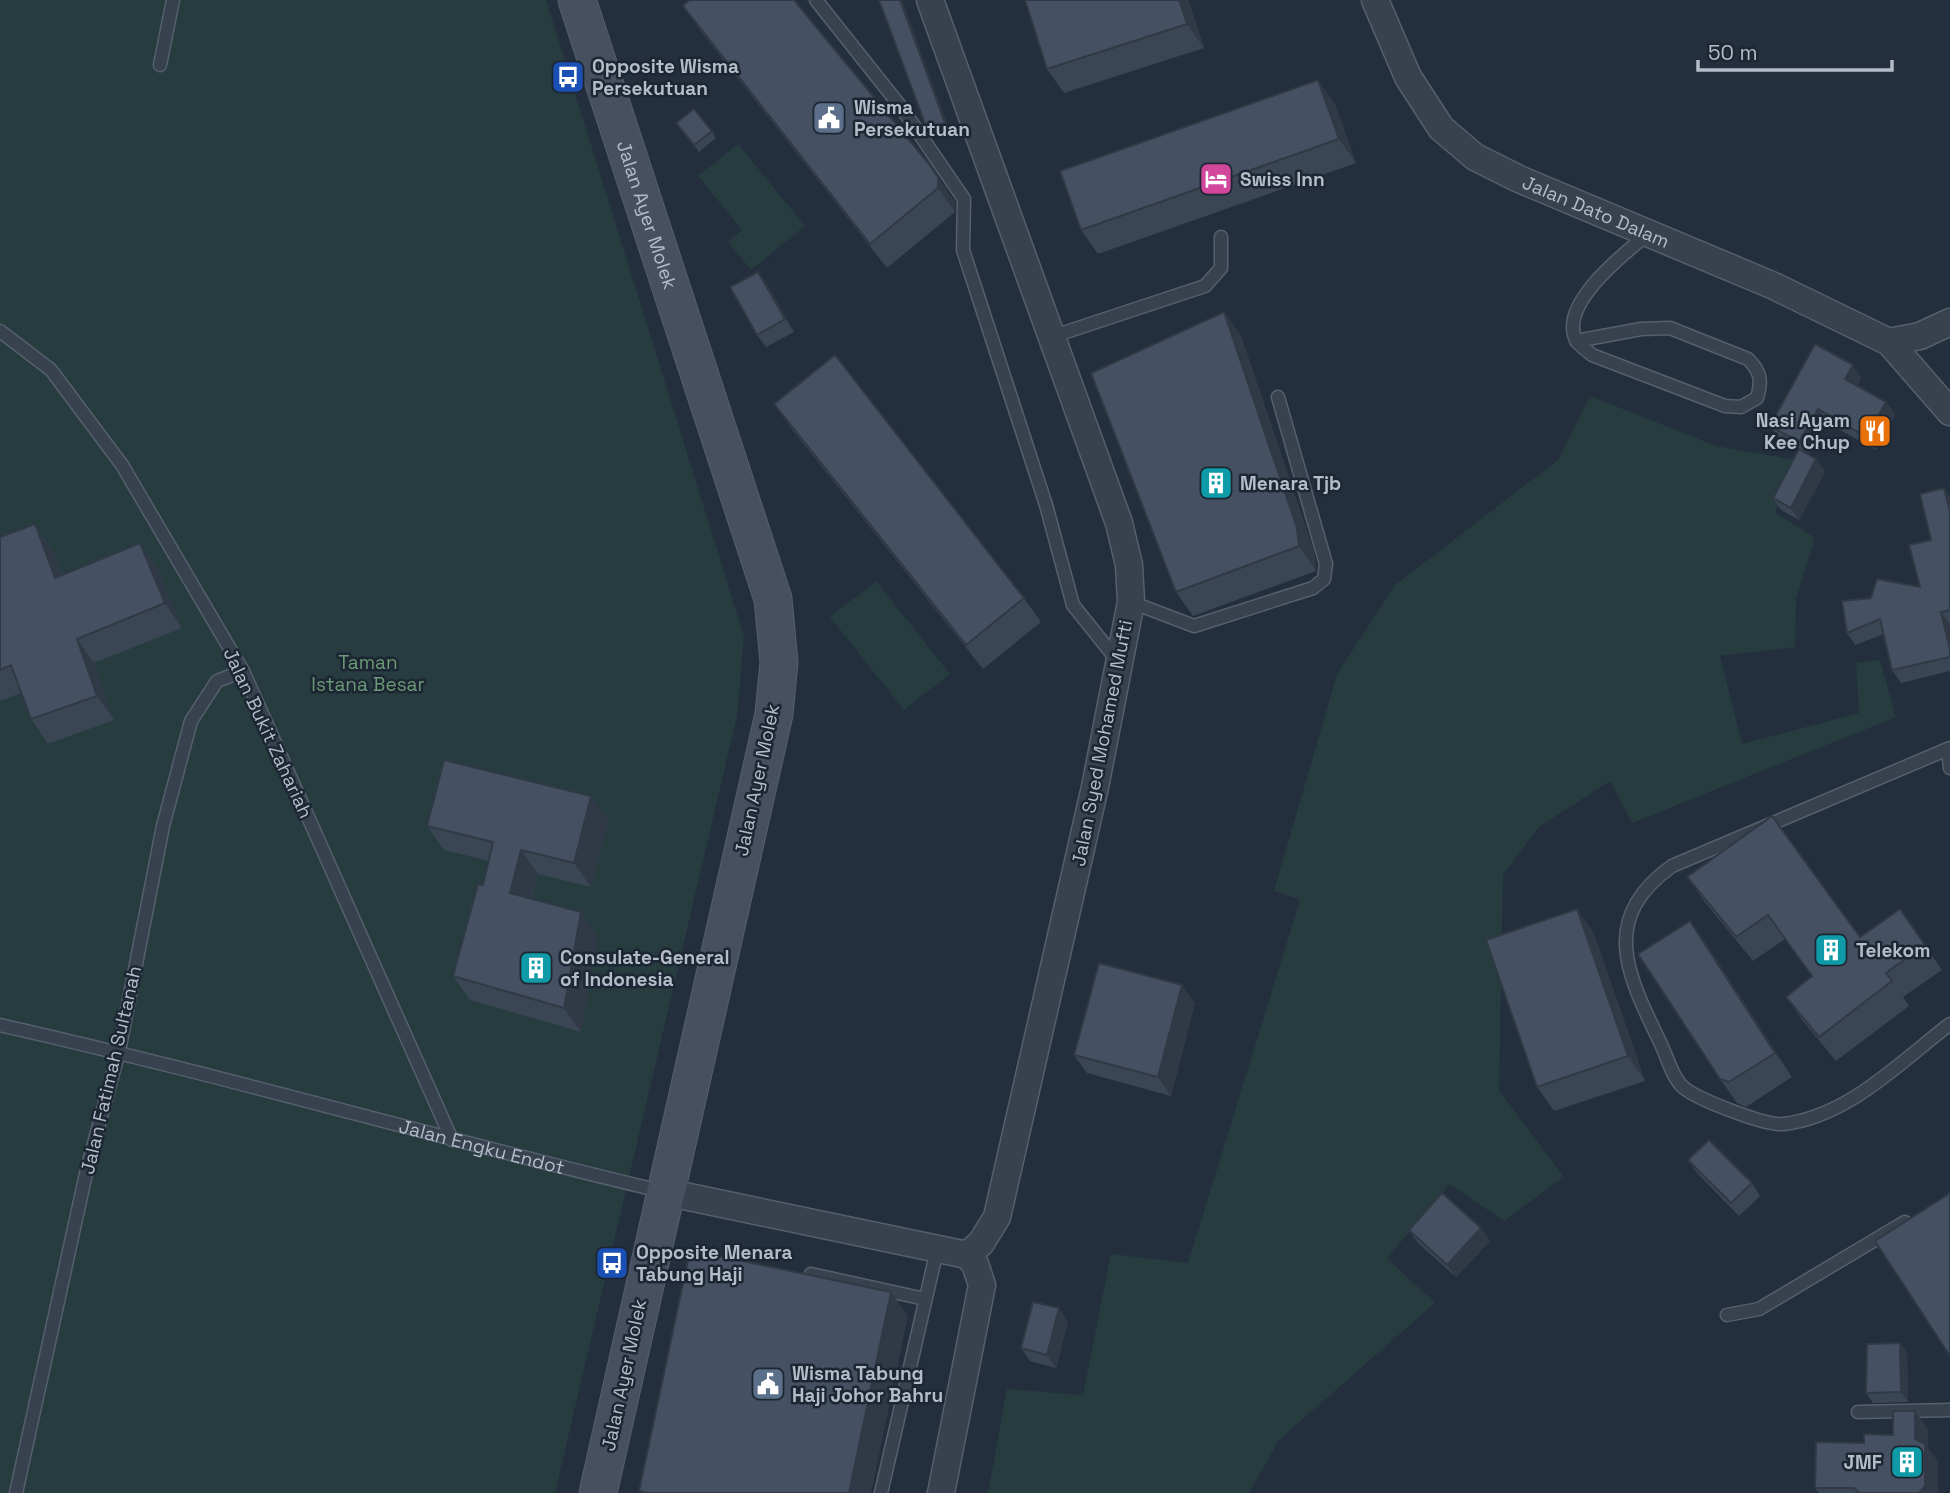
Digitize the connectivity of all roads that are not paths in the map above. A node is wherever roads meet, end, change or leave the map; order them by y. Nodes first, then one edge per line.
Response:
1 (173, 0) edge
2 (577, 0) edge
3 (816, 0) edge
4 (930, 0) edge
5 (1375, 0) edge
6 (160, 65) dead end
7 (1649, 233) junction
8 (1221, 237) dead end
9 (1950, 322) edge
10 (0, 331) edge
11 (1051, 337) junction
12 (1576, 341) junction
13 (1889, 342) junction
14 (1278, 397) dead end
15 (1950, 412) edge
16 (1131, 602) junction
17 (1119, 662) junction
18 (243, 671) junction
19 (1949, 748) edge
20 (1950, 768) edge
21 (1950, 1024) edge
22 (0, 1025) edge
23 (118, 1051) junction
24 (452, 1140) junction
25 (665, 1192) junction
26 (1914, 1217) edge
27 (937, 1250) junction
28 (967, 1255) junction
29 (811, 1274) edge
30 (925, 1299) junction
31 (1727, 1315) dead end
32 (1950, 1409) edge
33 (1858, 1412) dead end
34 (16, 1493) edge
35 (598, 1493) edge
36 (881, 1493) edge
37 (941, 1493) edge

1 - 6 lane
2 - 25 main road, Jalan Ayer Molek
3 - 17 lane
4 - 11 street, Jalan Syed Mohamed Mufti
5 - 7 street, Jalan Dato Dalam
7 - 12 lane
7 - 13 street, Jalan Dato Dalam
8 - 11 lane
9 - 13 street
10 - 18 lane, Jalan Bukit Zahariah
11 - 16 street, Jalan Syed Mohamed Mufti
12 - 12 lane
13 - 15 street, Jalan Dato Dalam
14 - 16 lane
16 - 17 street, Jalan Syed Mohamed Mufti
17 - 28 street, Jalan Syed Mohamed Mufti
18 - 23 lane, Jalan Fatimah Sultanah
18 - 24 lane, Jalan Bukit Zahariah
19 - 20 lane
19 - 21 lane
22 - 23 lane, Jalan Engku Endot
23 - 24 lane, Jalan Engku Endot
23 - 34 lane, Jalan Fatimah Sultanah
24 - 25 lane, Jalan Engku Endot
25 - 27 street, Jalan Engku Endot
25 - 35 main road, Jalan Ayer Molek
26 - 31 lane
27 - 28 street, Jalan Engku Endot
27 - 30 lane
28 - 37 street
29 - 30 lane
30 - 36 lane
32 - 33 lane

